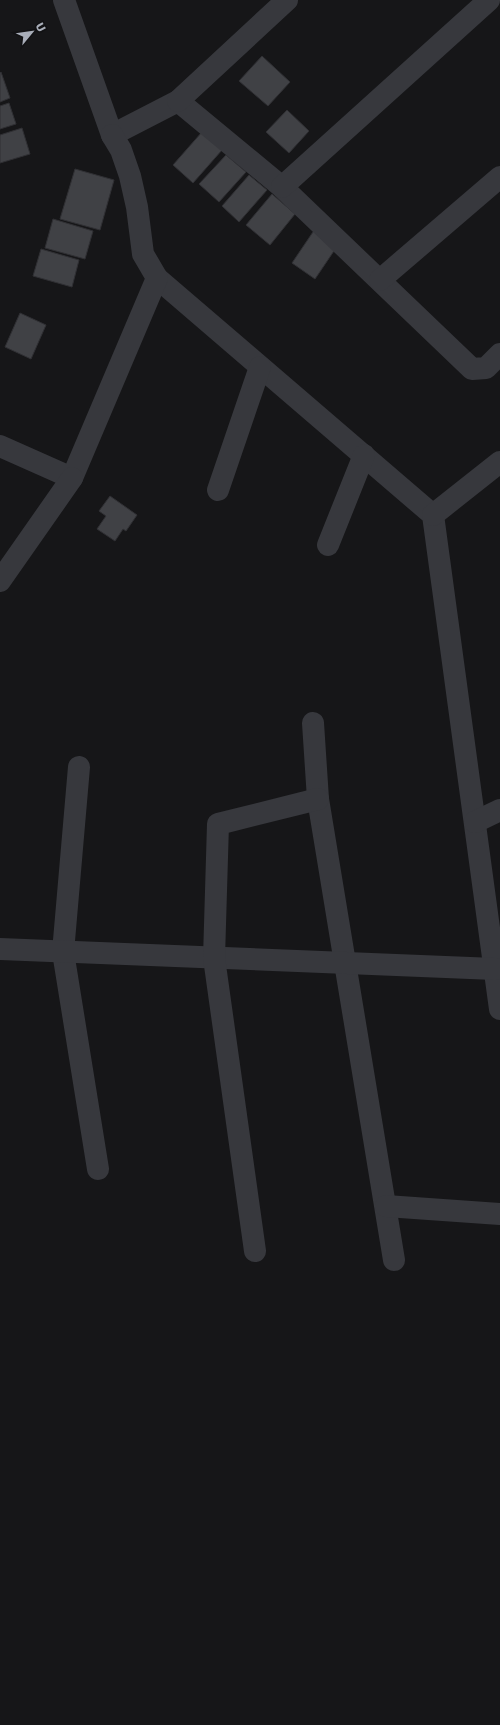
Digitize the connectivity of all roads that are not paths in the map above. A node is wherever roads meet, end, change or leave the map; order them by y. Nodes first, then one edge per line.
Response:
1 (64, 0) edge
2 (287, 0) edge
3 (490, 0) edge
4 (178, 101) junction
5 (112, 135) junction
6 (500, 178) edge
7 (282, 187) junction
8 (156, 278) junction
9 (380, 280) junction
10 (500, 354) edge
11 (260, 367) junction
12 (0, 446) edge
13 (364, 455) junction
14 (500, 462) edge
15 (72, 478) junction
16 (218, 490) dead end
17 (433, 515) junction
18 (328, 545) dead end
19 (0, 580) edge
20 (313, 723) dead end
21 (79, 767) dead end
22 (318, 799) junction
23 (500, 810) edge
24 (474, 822) junction
25 (0, 949) edge
26 (63, 952) junction
27 (214, 958) junction
28 (346, 964) junction
29 (495, 969) junction
30 (500, 1008) edge
31 (98, 1169) dead end
32 (386, 1206) junction
33 (500, 1214) edge
34 (255, 1251) dead end
35 (394, 1260) dead end

1 - 5 street
2 - 4 street
3 - 7 street
4 - 5 street
4 - 7 street
5 - 8 street
6 - 9 street
7 - 9 street
8 - 11 street
8 - 15 street
9 - 10 street
11 - 13 street
11 - 16 street
12 - 15 street
13 - 17 street
13 - 18 street
14 - 17 street
15 - 19 street
17 - 24 street
20 - 22 street
21 - 26 street
22 - 27 street
22 - 28 street
23 - 24 street
24 - 29 street
25 - 26 street
26 - 27 street
26 - 31 street
27 - 28 street
27 - 34 street
28 - 29 street
28 - 32 street
29 - 30 street
32 - 33 street
32 - 35 street

